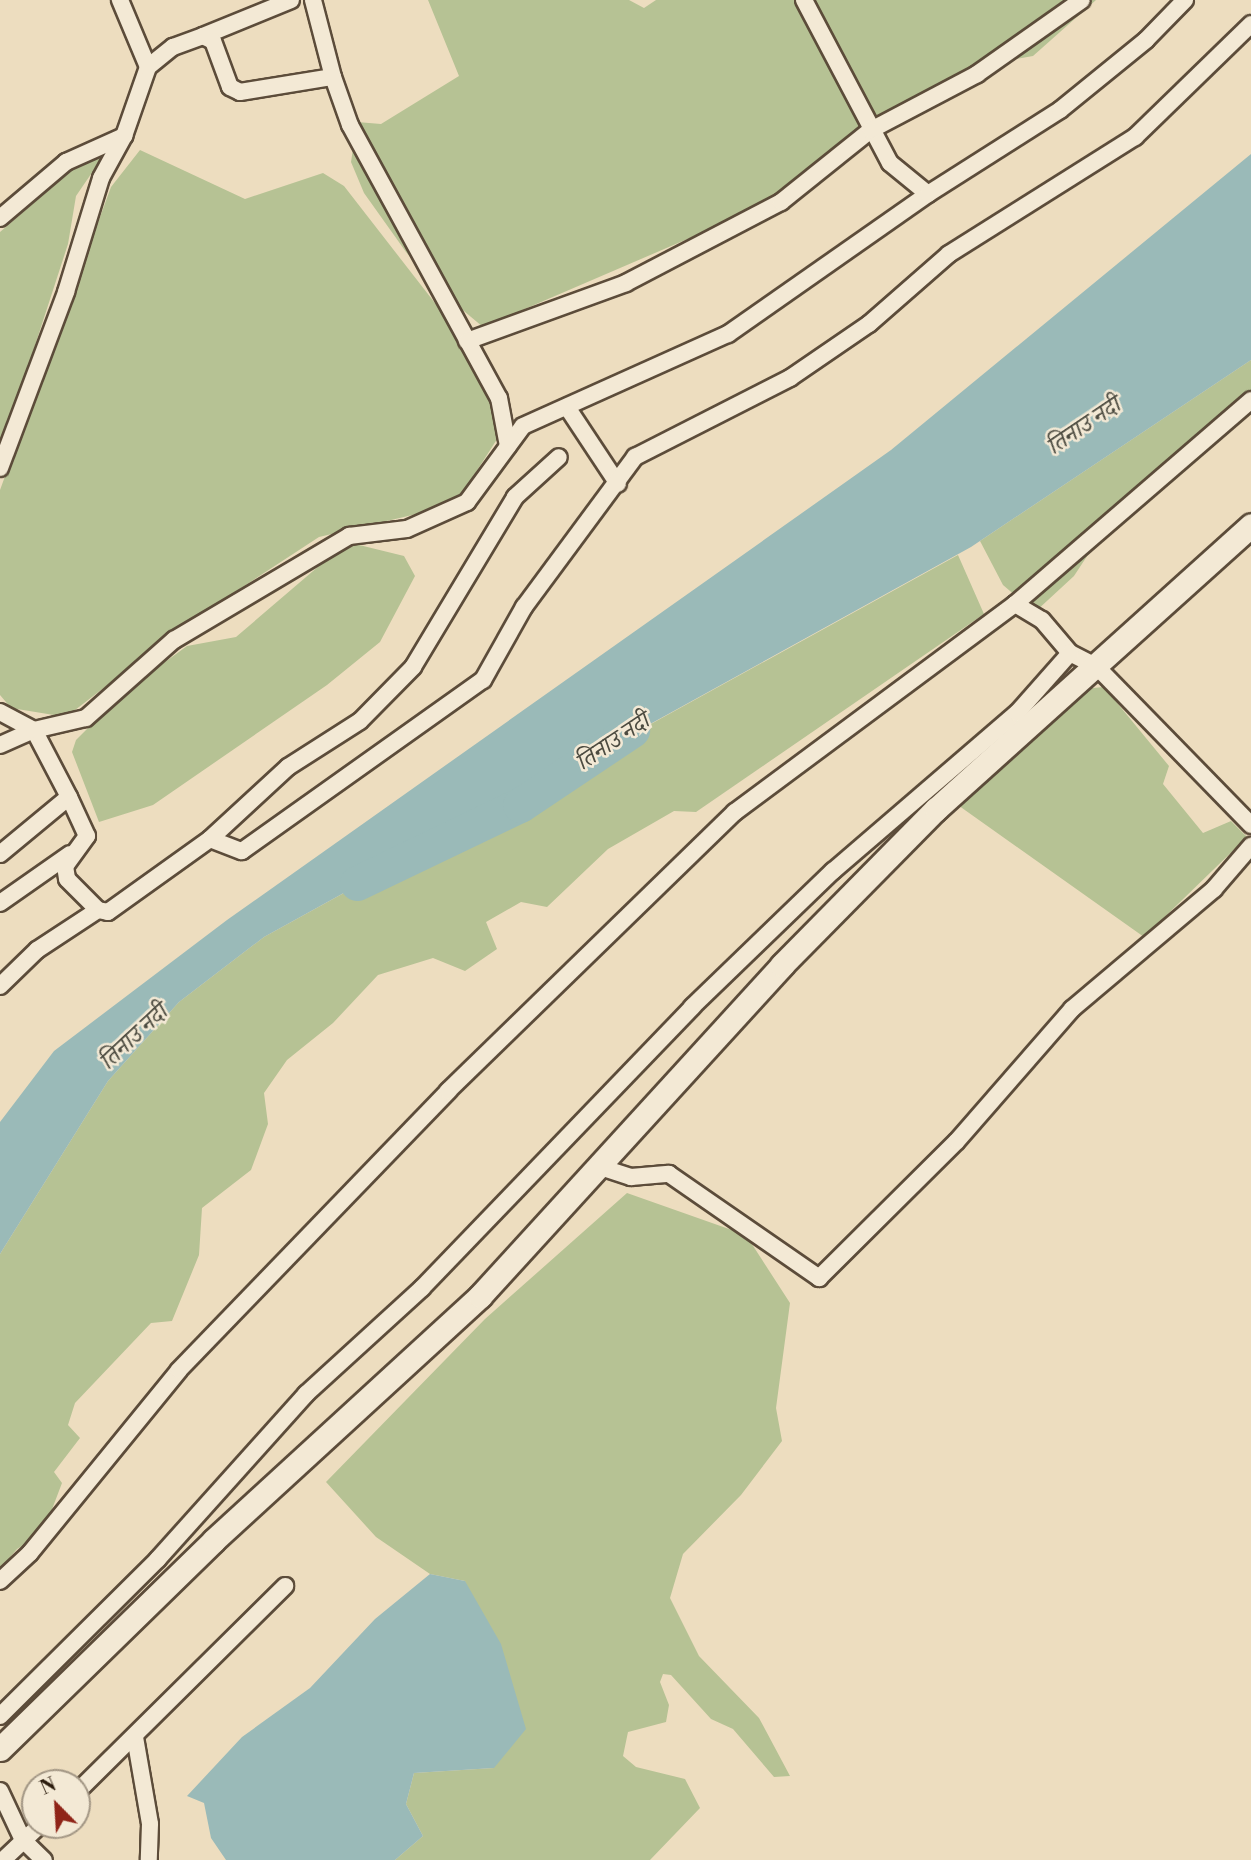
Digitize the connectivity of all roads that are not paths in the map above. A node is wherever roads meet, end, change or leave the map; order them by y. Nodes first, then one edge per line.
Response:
1 (120, 0) edge
2 (291, 0) edge
3 (313, 0) edge
4 (804, 0) edge
5 (1083, 0) edge
6 (1185, 0) edge
7 (1251, 24) edge
8 (203, 36) junction
9 (148, 67) junction
10 (333, 77) junction
11 (871, 130) junction
12 (124, 136) junction
13 (928, 194) junction
14 (0, 218) edge
15 (467, 341) junction
16 (1251, 400) edge
17 (567, 407) junction
18 (508, 446) junction
19 (559, 457) dead end
20 (0, 468) edge
21 (618, 484) junction
22 (1251, 526) edge
23 (1015, 604) junction
24 (1070, 653) junction
25 (1096, 666) junction
26 (0, 712) edge
27 (34, 730) junction
28 (0, 745) edge
29 (69, 797) junction
30 (1251, 825) edge
31 (210, 839) junction
32 (1251, 846) edge
33 (72, 853) junction
34 (0, 854) edge
35 (0, 903) edge
36 (98, 909) junction
37 (0, 986) edge
38 (597, 1166) junction
39 (0, 1581) edge
40 (285, 1586) dead end
41 (0, 1716) edge
42 (135, 1737) junction
43 (0, 1749) edge
44 (91, 1779) edge
45 (0, 1791) edge
46 (23, 1840) junction
47 (3, 1860) edge
48 (44, 1860) edge
49 (149, 1860) edge

1 - 9 street
2 - 8 street
3 - 10 street
4 - 11 street
5 - 11 street
6 - 13 street
7 - 21 street
8 - 9 street
8 - 10 street
9 - 12 street
10 - 15 street
11 - 13 street
11 - 15 street
12 - 14 street
12 - 20 street
13 - 17 street
15 - 18 street
16 - 23 street
17 - 18 street
17 - 21 street
18 - 27 street
19 - 31 street
21 - 31 street
22 - 25 street
23 - 24 street
23 - 39 street
24 - 25 street
24 - 41 street
25 - 30 street
25 - 38 street
26 - 27 street
27 - 28 street
27 - 29 street
29 - 33 street
29 - 34 street
31 - 36 street
32 - 38 street
33 - 35 street
33 - 36 street
36 - 37 street
38 - 43 street
40 - 42 street
42 - 44 street
42 - 49 street
45 - 46 street
46 - 47 street
46 - 48 street

